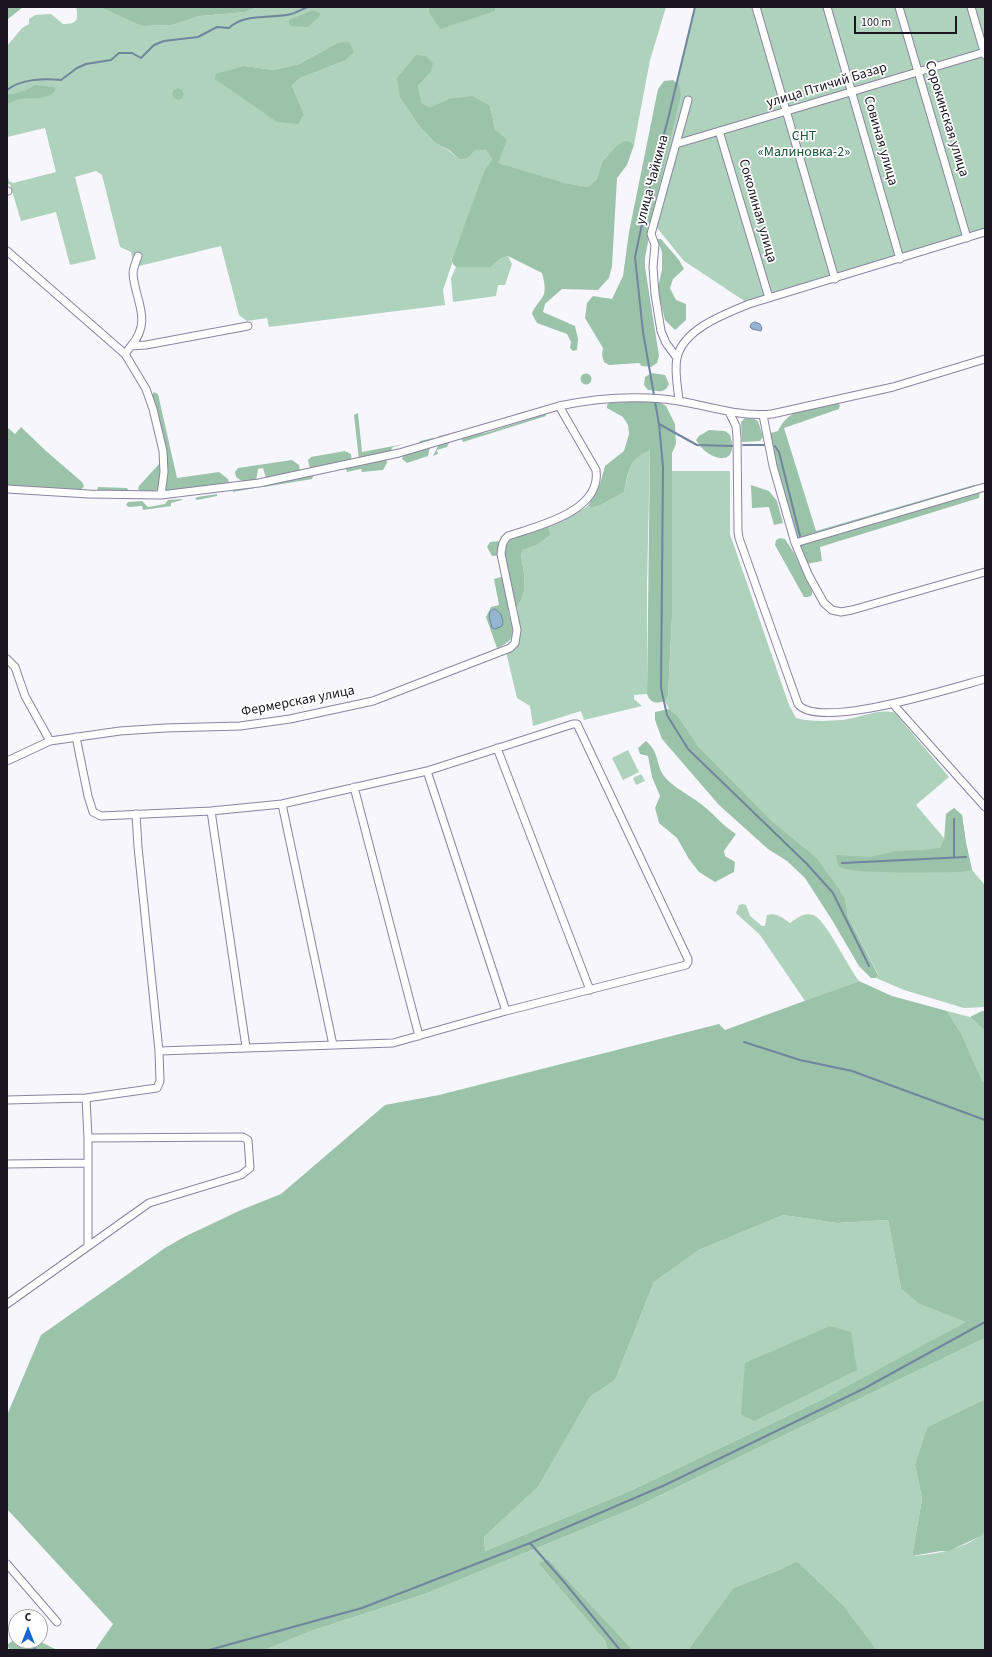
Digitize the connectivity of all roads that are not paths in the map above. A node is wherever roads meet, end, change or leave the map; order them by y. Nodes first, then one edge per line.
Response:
1 (756, 7) edge
2 (827, 7) edge
3 (899, 7) edge
4 (971, 7) edge
5 (985, 54) edge
6 (918, 72) junction
7 (852, 92) junction
8 (688, 100) dead end
9 (786, 112) junction
10 (720, 131) junction
11 (676, 144) junction
12 (985, 232) edge
13 (967, 238) junction
14 (7, 251) edge
15 (138, 256) dead end
16 (900, 259) junction
17 (835, 279) junction
18 (769, 298) junction
19 (248, 326) dead end
20 (132, 346) junction
21 (125, 354) junction
22 (677, 358) junction
23 (985, 359) edge
24 (679, 401) junction
25 (559, 406) junction
26 (730, 412) junction
27 (763, 415) junction
28 (985, 488) edge
29 (7, 489) edge
30 (161, 495) junction
31 (795, 543) junction
32 (985, 572) edge
33 (7, 659) edge
34 (985, 679) edge
35 (893, 704) junction
36 (76, 737) junction
37 (50, 741) junction
38 (497, 748) junction
39 (7, 761) edge
40 (427, 770) junction
41 (354, 787) junction
42 (282, 804) junction
43 (985, 807) edge
44 (210, 811) junction
45 (136, 814) junction
46 (590, 990) junction
47 (506, 1012) junction
48 (419, 1036) junction
49 (333, 1045) junction
50 (246, 1048) junction
51 (159, 1051) junction
52 (86, 1098) junction
53 (7, 1100) edge
54 (88, 1138) junction
55 (87, 1162) junction
56 (7, 1164) edge
57 (88, 1246) junction
58 (7, 1304) edge
59 (7, 1564) edge
60 (57, 1622) dead end

1 - 9 street
2 - 7 street, Совиная улица
3 - 6 street, Сорокинская улица
4 - 5 street
5 - 6 street, улица Птичий Базар
6 - 7 street, улица Птичий Базар
6 - 13 street, Сорокинская улица
7 - 9 street, улица Птичий Базар
7 - 16 street, Совиная улица
8 - 11 street, улица Чайкина
9 - 10 street, улица Птичий Базар
9 - 17 street
10 - 11 street, улица Птичий Базар
10 - 18 street, Соколиная улица
11 - 22 street, улица Чайкина
12 - 13 street
13 - 16 street
14 - 21 street
15 - 20 street
16 - 17 street
17 - 18 street
18 - 22 street
19 - 20 street
20 - 21 street
21 - 30 street
22 - 24 street
23 - 27 street
24 - 25 street
24 - 26 street
25 - 30 street
25 - 36 street, Фермерская улица
26 - 27 street
26 - 35 street
27 - 31 street
28 - 31 street
29 - 30 street
31 - 32 street
33 - 37 street
34 - 35 street
35 - 43 street
36 - 37 street, Фермерская улица
36 - 45 street
37 - 39 street, Фермерская улица
38 - 40 street
38 - 46 street
38 - 46 street
40 - 41 street
40 - 47 street
41 - 42 street
41 - 48 street
42 - 44 street
42 - 49 street
44 - 45 street
44 - 50 street
45 - 51 street
46 - 47 street
47 - 48 street
48 - 49 street
49 - 50 street
50 - 51 street
51 - 52 street
52 - 53 street
52 - 54 street
54 - 55 street
54 - 57 street
55 - 56 street
55 - 57 street
57 - 58 street
59 - 60 street

